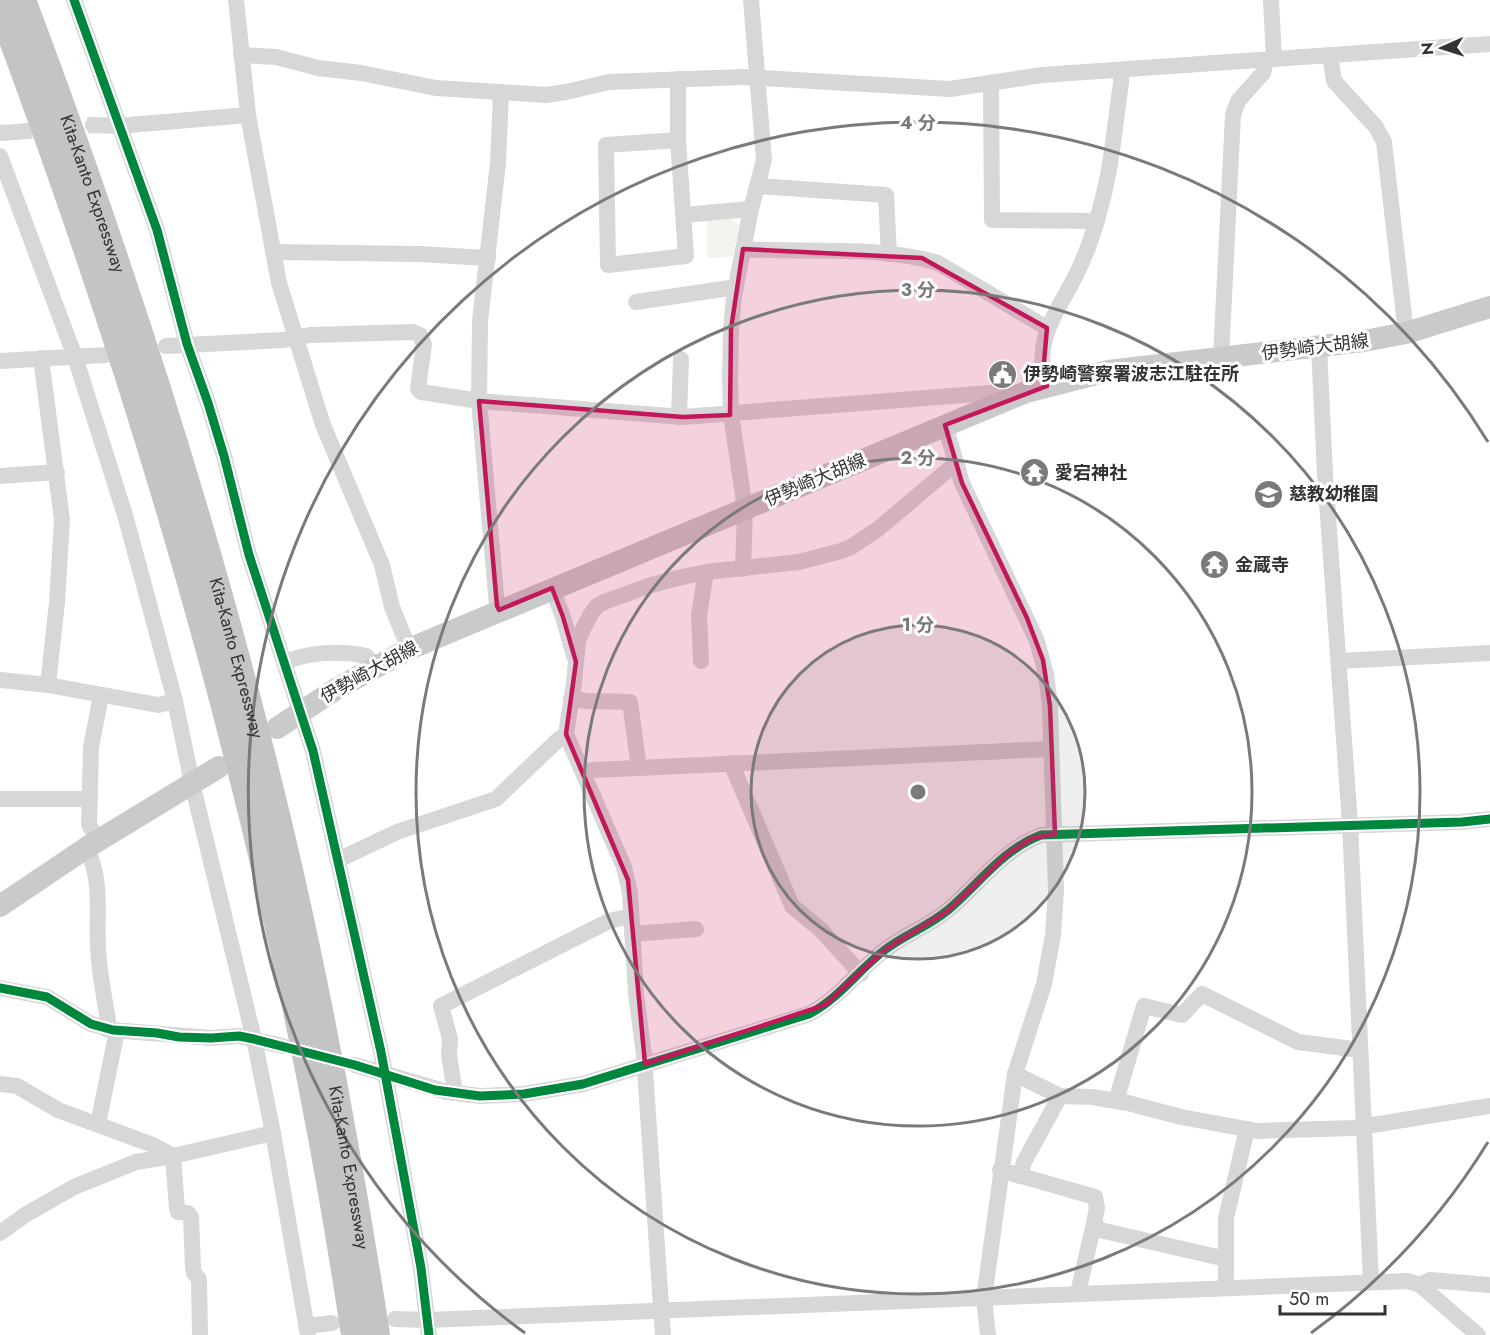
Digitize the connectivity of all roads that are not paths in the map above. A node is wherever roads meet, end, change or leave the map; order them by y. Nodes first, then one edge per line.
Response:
1 (24, 0) edge
2 (74, 0) edge
3 (236, 0) edge
4 (751, 0) edge
5 (1270, 0) edge
6 (0, 8) edge
7 (0, 41) edge
8 (1490, 44) edge
9 (1330, 55) junction
10 (241, 56) junction
11 (1270, 59) junction
12 (1121, 70) junction
13 (757, 78) junction
14 (678, 79) junction
15 (991, 83) junction
16 (501, 93) junction
17 (248, 115) junction
18 (93, 125) tunnel mouth
19 (118, 126) junction
20 (678, 140) junction
21 (0, 156) edge
22 (63, 180) junction
23 (758, 186) junction
24 (751, 209) junction
25 (684, 215) junction
26 (1097, 221) junction
27 (743, 249) junction
28 (273, 252) junction
29 (889, 254) junction
30 (488, 258) junction
31 (736, 287) junction
32 (636, 302) dead end
33 (1490, 307) edge
34 (1047, 328) junction
35 (1406, 333) junction
36 (295, 339) junction
37 (187, 344) junction
38 (166, 346) dead end
39 (1319, 347) junction
40 (105, 355) dead end
41 (75, 357) junction
42 (41, 358) junction
43 (1221, 358) junction
44 (681, 359) dead end
45 (0, 361) edge
46 (1047, 386) junction
47 (1005, 400) junction
48 (479, 401) junction
49 (731, 414) junction
50 (679, 417) junction
51 (945, 425) junction
52 (955, 464) junction
53 (57, 472) junction
54 (0, 476) edge
55 (745, 509) junction
56 (743, 569) junction
57 (706, 572) junction
58 (552, 588) junction
59 (499, 610) junction
60 (409, 649) junction
61 (1490, 653) edge
62 (701, 661) dead end
63 (1340, 661) junction
64 (576, 662) junction
65 (284, 663) junction
66 (376, 666) junction
67 (0, 680) edge
68 (48, 685) junction
69 (101, 696) junction
70 (571, 699) junction
71 (175, 701) junction
72 (300, 711) junction
73 (277, 728) dead end
74 (566, 734) junction
75 (1051, 749) junction
76 (731, 763) junction
77 (219, 767) dead end
78 (639, 768) junction
79 (584, 773) junction
80 (192, 783) junction
81 (0, 799) edge
82 (90, 799) junction
83 (1490, 819) edge
84 (1350, 824) junction
85 (1055, 834) junction
86 (92, 844) junction
87 (338, 860) junction
88 (0, 906) edge
89 (631, 916) junction
90 (696, 929) dead end
91 (633, 934) junction
92 (861, 974) junction
93 (0, 988) edge
94 (112, 1030) junction
95 (254, 1039) junction
96 (283, 1046) dead end
97 (1360, 1050) junction
98 (645, 1064) junction
99 (355, 1065) dead end
100 (385, 1074) junction
101 (1015, 1074) junction
102 (0, 1084) edge
103 (455, 1093) junction
104 (1060, 1096) junction
105 (1116, 1101) junction
106 (1490, 1106) edge
107 (98, 1124) junction
108 (1363, 1127) junction
109 (1247, 1129) junction
110 (273, 1132) junction
111 (173, 1156) junction
112 (1000, 1170) junction
113 (1020, 1176) junction
114 (1094, 1223) junction
115 (0, 1233) edge
116 (1226, 1259) junction
117 (1371, 1281) junction
118 (1420, 1285) junction
119 (1490, 1285) edge
120 (1226, 1287) junction
121 (1078, 1293) junction
122 (984, 1298) junction
123 (662, 1311) junction
124 (386, 1327) edge
125 (428, 1327) edge
126 (343, 1329) edge
127 (307, 1330) edge
128 (200, 1335) edge
129 (663, 1335) edge
130 (988, 1335) edge
131 (1478, 1335) edge

1 - 124 highway, Kita-Kanto Expressway
2 - 19 street
3 - 10 street
4 - 13 street
5 - 11 street
6 - 22 highway, Kita-Kanto Expressway
7 - 22 highway
8 - 9 street
9 - 11 street
9 - 35 street
10 - 16 street
10 - 17 street
11 - 12 street
11 - 43 street
12 - 15 street
12 - 26 street
13 - 14 street
13 - 15 street
13 - 23 street
14 - 16 street
14 - 20 street
15 - 26 street
16 - 30 street
17 - 19 street
17 - 28 street
18 - 19 street
19 - 37 street
20 - 25 street
20 - 25 street
21 - 41 street
22 - 126 highway, Kita-Kanto Expressway
23 - 24 street
23 - 29 street
24 - 25 street
24 - 27 street
26 - 34 street
27 - 29 street
27 - 31 street
28 - 30 street
28 - 36 street
29 - 34 street
30 - 48 street
31 - 32 street
31 - 49 street
33 - 35 main road, 伊勢崎大胡線
34 - 46 street
35 - 39 main road, 伊勢崎大胡線
36 - 37 street
36 - 48 street
36 - 60 street
37 - 38 street
37 - 65 street
39 - 43 main road, 伊勢崎大胡線
39 - 63 street
40 - 41 street
41 - 42 street
41 - 71 street
42 - 45 street
42 - 53 street
43 - 46 main road, 伊勢崎大胡線
44 - 50 street
46 - 47 main road, 伊勢崎大胡線
47 - 49 street
47 - 51 main road, 伊勢崎大胡線
48 - 50 street
48 - 59 street
49 - 50 street
49 - 55 street
51 - 52 street
51 - 55 main road, 伊勢崎大胡線
52 - 56 street
52 - 75 street
53 - 54 street
53 - 68 street
55 - 56 street
55 - 58 main road, 伊勢崎大胡線
56 - 57 street
57 - 62 street
57 - 64 street
58 - 59 main road, 伊勢崎大胡線
58 - 64 street
59 - 60 main road, 伊勢崎大胡線
60 - 66 main road, 伊勢崎大胡線
61 - 63 street
63 - 84 street
64 - 70 street
65 - 66 street
65 - 72 street
66 - 72 main road, 伊勢崎大胡線
67 - 68 street
68 - 69 street
69 - 71 street
69 - 82 street
70 - 74 street
70 - 78 street
71 - 80 street
72 - 73 main road, 伊勢崎大胡線
72 - 87 street
74 - 79 street
74 - 87 street
75 - 76 street
75 - 85 street
76 - 78 street
76 - 92 street
77 - 80 main road
78 - 79 street
79 - 89 street
80 - 86 main road
80 - 95 street
81 - 82 street
82 - 86 street
83 - 84 street
84 - 85 street
84 - 97 street
85 - 92 street
85 - 101 street
86 - 88 main road
86 - 94 street
87 - 100 street
89 - 91 street
89 - 103 street
90 - 91 street
91 - 98 street
92 - 98 street
93 - 94 street
94 - 95 street
94 - 107 street
95 - 96 street
95 - 110 street
97 - 105 street
97 - 108 street
98 - 103 street
98 - 123 street
99 - 100 street
100 - 103 street
100 - 125 street
101 - 104 street
101 - 112 street
102 - 107 street
104 - 105 street
104 - 113 street
105 - 109 street
106 - 108 street
107 - 111 street
108 - 109 street
108 - 117 street
109 - 116 street
110 - 111 street
110 - 127 street
111 - 115 street
111 - 128 street
112 - 113 street
112 - 122 street
113 - 114 street
114 - 116 street
114 - 121 street
116 - 120 street
117 - 118 street
117 - 120 street
118 - 119 street
118 - 131 street
120 - 121 street
121 - 122 street
122 - 123 street
122 - 130 street
123 - 125 street
123 - 129 street
124 - 125 street
126 - 127 street

